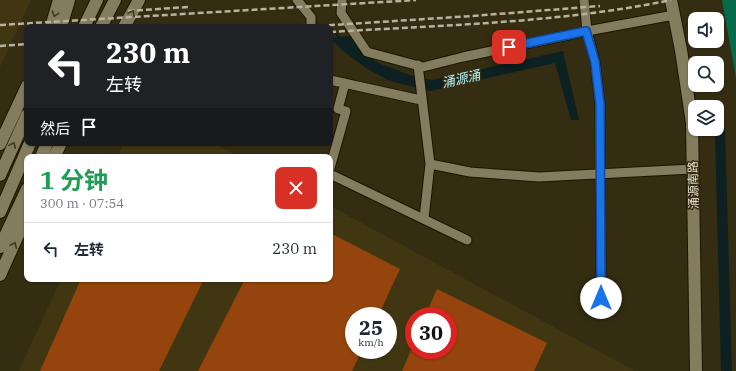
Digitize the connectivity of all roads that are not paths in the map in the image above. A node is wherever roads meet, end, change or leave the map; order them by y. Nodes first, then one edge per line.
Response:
1 (59, 0) edge
2 (69, 0) edge
3 (97, 0) edge
4 (115, 0) edge
5 (139, 0) edge
6 (298, 0) edge
7 (342, 0) edge
8 (584, 0) edge
9 (671, 0) edge
10 (676, 0) edge
11 (674, 15) junction
12 (52, 24) edge
13 (62, 24) edge
14 (85, 24) edge
15 (103, 24) edge
16 (126, 24) edge
17 (311, 24) edge
18 (586, 31) junction
19 (418, 70) junction
20 (333, 81) edge
21 (344, 83) junction
22 (24, 92) edge
23 (421, 96) junction
24 (694, 100) edge
25 (24, 122) edge
26 (696, 136) edge
27 (0, 144) edge
28 (24, 157) edge
29 (333, 157) edge
30 (430, 164) junction
31 (692, 169) junction
32 (600, 174) junction
33 (0, 175) edge
34 (333, 175) edge
35 (24, 195) edge
36 (0, 212) edge
37 (424, 218) junction
38 (24, 222) edge
39 (468, 240) dead end
40 (0, 247) edge
41 (0, 275) edge
42 (601, 298) dead end
43 (696, 371) edge
44 (703, 371) edge

1 -> 12 main road
2 - 13 main road
3 - 14 main road
4 - 15 main road
16 -> 5 main road
6 - 17 street
7 - 19 street
8 - 18 street
9 - 11 main road, 涌源南路
10 - 24 main road
11 - 18 street
11 - 31 main road, 涌源南路
18 - 19 street
18 - 32 street
19 - 23 street
20 - 21 street
21 - 23 street
21 - 29 street
22 - 27 main road
23 - 30 street
33 -> 25 main road
26 - 44 main road, 涌源南路
28 - 36 main road
30 - 32 street
30 - 37 street
31 - 32 street
31 - 43 main road, 涌源南路
32 - 42 street
34 - 37 street
35 - 40 main road
37 - 39 street
41 -> 38 main road

